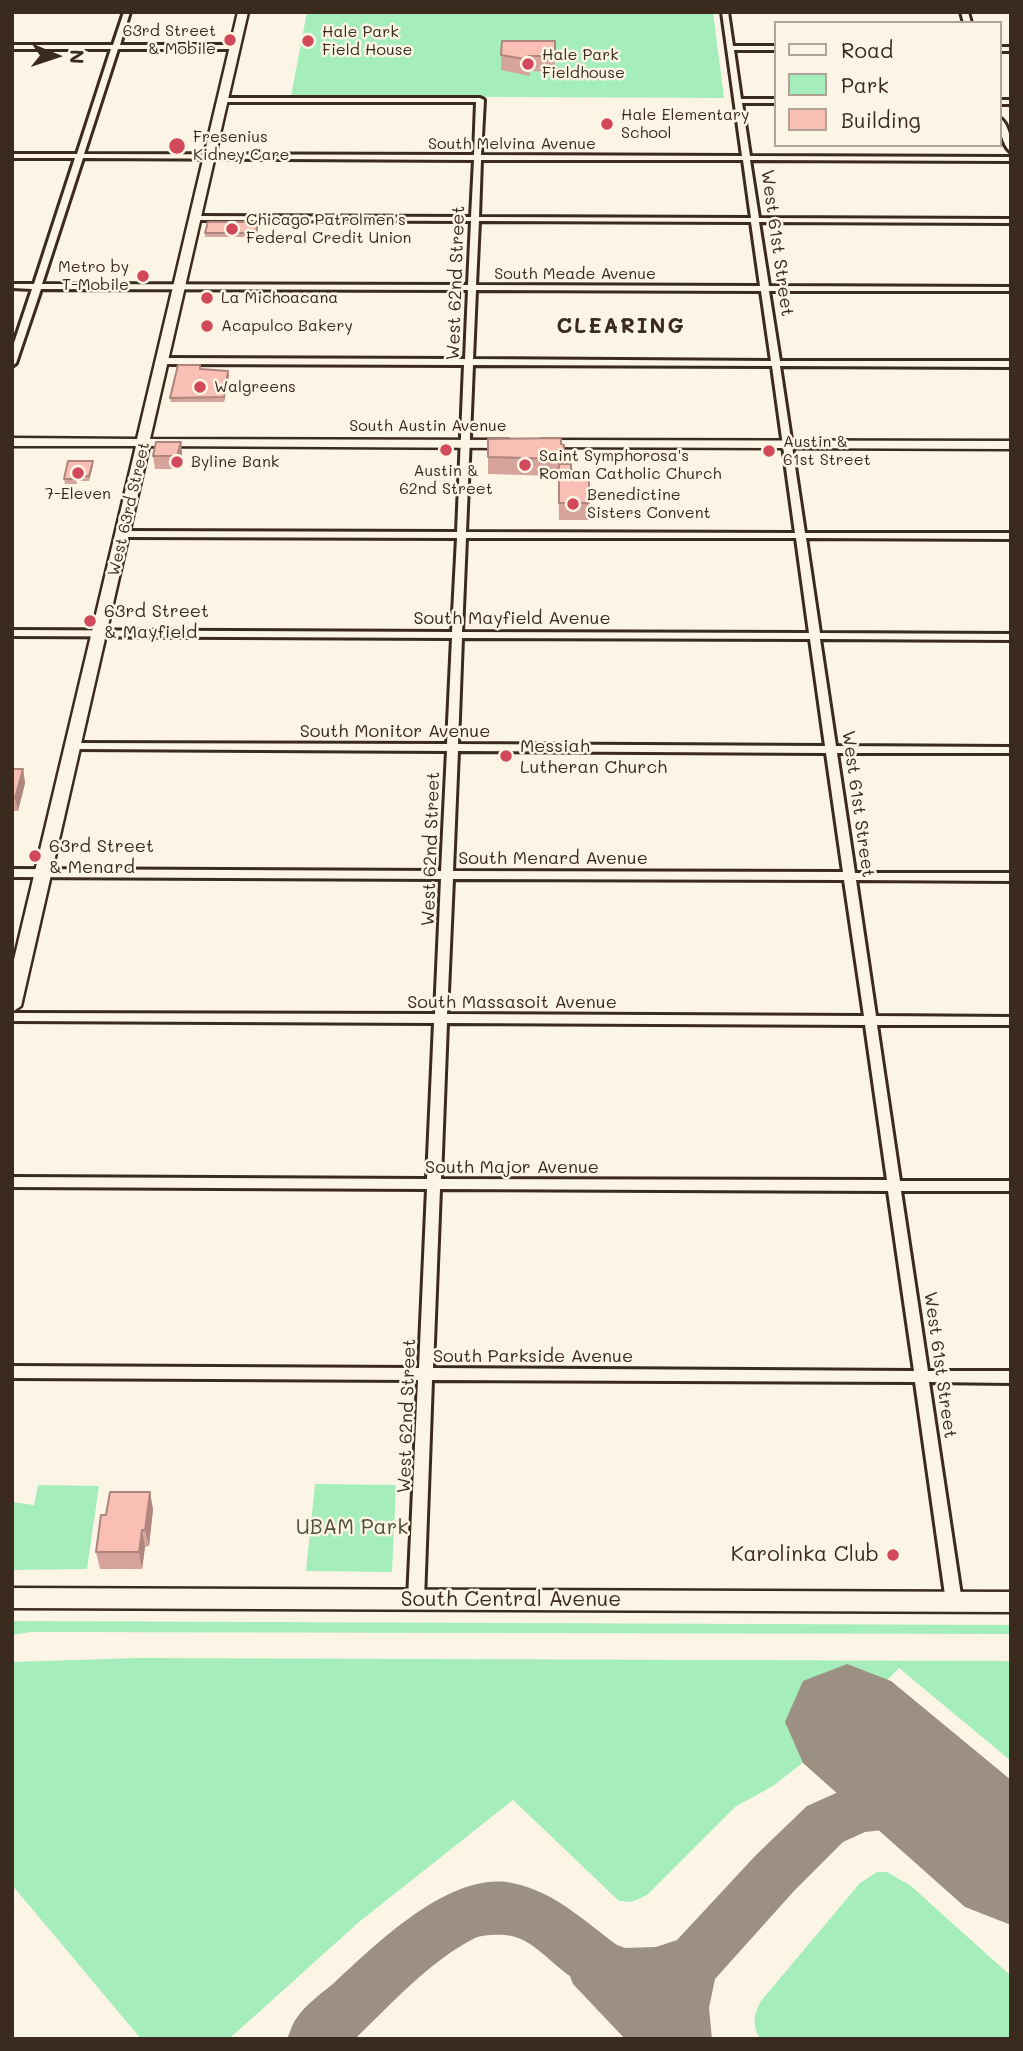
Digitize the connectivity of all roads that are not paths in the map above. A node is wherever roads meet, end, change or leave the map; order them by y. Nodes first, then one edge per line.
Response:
1 (127, 12) edge
2 (243, 12) edge
3 (725, 12) edge
4 (12, 47) edge
5 (116, 47) junction
6 (235, 47) junction
7 (730, 48) junction
8 (774, 48) edge
9 (223, 100) junction
10 (738, 101) junction
11 (774, 101) edge
12 (1002, 125) edge
13 (1011, 150) edge
14 (12, 156) edge
15 (80, 156) junction
16 (210, 157) junction
17 (478, 158) junction
18 (746, 159) junction
19 (1011, 159) edge
20 (196, 218) junction
21 (476, 219) junction
22 (754, 221) junction
23 (1011, 221) edge
24 (12, 286) edge
25 (37, 286) junction
26 (180, 287) junction
27 (473, 288) junction
28 (764, 289) junction
29 (1011, 289) edge
30 (163, 361) junction
31 (470, 362) junction
32 (12, 363) edge
33 (775, 363) junction
34 (1011, 364) edge
35 (12, 442) edge
36 (144, 443) junction
37 (466, 444) junction
38 (787, 445) junction
39 (1011, 445) edge
40 (123, 534) junction
41 (462, 535) junction
42 (800, 536) junction
43 (1011, 536) edge
44 (12, 633) edge
45 (100, 634) junction
46 (458, 635) junction
47 (815, 636) junction
48 (1011, 637) edge
49 (73, 746) junction
50 (453, 748) junction
51 (831, 750) junction
52 (1011, 750) edge
53 (12, 873) edge
54 (44, 873) junction
55 (849, 875) junction
56 (447, 876) junction
57 (1011, 877) edge
58 (12, 1006) edge
59 (12, 1017) edge
60 (442, 1019) junction
61 (870, 1020) junction
62 (1011, 1021) edge
63 (12, 1182) edge
64 (434, 1184) junction
65 (894, 1185) junction
66 (1011, 1186) edge
67 (12, 1372) edge
68 (426, 1374) junction
69 (922, 1377) junction
70 (1011, 1377) edge
71 (12, 1598) edge
72 (416, 1600) junction
73 (954, 1602) junction
74 (1011, 1602) edge

1 - 5 street
2 - 6 main road, West 63rd Street
3 - 7 street, West 61st Street
4 - 5 street
5 - 6 street
5 - 15 street
6 - 9 main road, West 63rd Street
7 - 8 street
7 - 10 street, West 61st Street
9 - 16 main road, West 63rd Street
9 - 17 street, West 62nd Street
10 - 11 street
10 - 18 street, West 61st Street
12 - 13 street
14 - 15 street, South Melvina Avenue
15 - 16 street, South Melvina Avenue
15 - 25 street
16 - 17 street, South Melvina Avenue
16 - 20 main road, West 63rd Street
17 - 18 street, South Melvina Avenue
17 - 21 street, West 62nd Street
18 - 19 street, South Melvina Avenue
18 - 22 street, West 61st Street
20 - 21 street
20 - 26 main road, West 63rd Street
21 - 22 street
21 - 27 street, West 62nd Street
22 - 23 street
22 - 28 street, West 61st Street
24 - 25 street, South Meade Avenue
25 - 26 street, South Meade Avenue
25 - 32 street
26 - 27 street, South Meade Avenue
26 - 30 main road, West 63rd Street
27 - 28 street, South Meade Avenue
27 - 31 street, West 62nd Street
28 - 29 street, South Meade Avenue
28 - 33 street, West 61st Street
30 - 31 street
30 - 36 main road, West 63rd Street
31 - 33 street
31 - 37 street, West 62nd Street
33 - 34 street
33 - 38 street, West 61st Street
35 - 36 main road, South Austin Avenue
36 - 37 main road, South Austin Avenue
36 - 40 main road, West 63rd Street
37 - 38 main road, South Austin Avenue
37 - 41 street, West 62nd Street
38 - 39 main road, South Austin Avenue
38 - 42 street, West 61st Street
40 - 41 street
40 - 45 main road, West 63rd Street
41 - 42 street
41 - 46 street, West 62nd Street
42 - 43 street
42 - 47 street, West 61st Street
44 - 45 street, South Mayfield Avenue
45 - 46 street, South Mayfield Avenue
45 - 49 main road, West 63rd Street
46 - 47 street, South Mayfield Avenue
46 - 50 street, West 62nd Street
47 - 48 street, South Mayfield Avenue
47 - 51 street, West 61st Street
49 - 50 street, South Monitor Avenue
49 - 54 main road, West 63rd Street
50 - 51 street, South Monitor Avenue
50 - 56 street, West 62nd Street
51 - 52 street, South Monitor Avenue
51 - 55 street, West 61st Street
53 - 54 street, South Menard Avenue
54 - 56 street, South Menard Avenue
54 - 58 main road, West 63rd Street
55 - 56 street, South Menard Avenue
55 - 57 street, South Menard Avenue
55 - 61 street, West 61st Street
56 - 60 street, West 62nd Street
59 - 60 street, South Massasoit Avenue
60 - 61 street, South Massasoit Avenue
60 - 64 street, West 62nd Street
61 - 62 street, South Massasoit Avenue
61 - 65 street, West 61st Street
63 - 64 street, South Major Avenue
64 - 65 street, South Major Avenue
64 - 68 street, West 62nd Street
65 - 66 street, South Major Avenue
65 - 69 street, West 61st Street
67 - 68 street, South Parkside Avenue
68 - 69 street, South Parkside Avenue
68 - 72 street, West 62nd Street
69 - 70 street, South Parkside Avenue
69 - 73 street, West 61st Street
71 - 72 main road, South Central Avenue
72 - 73 main road, South Central Avenue
73 - 74 main road, South Central Avenue

